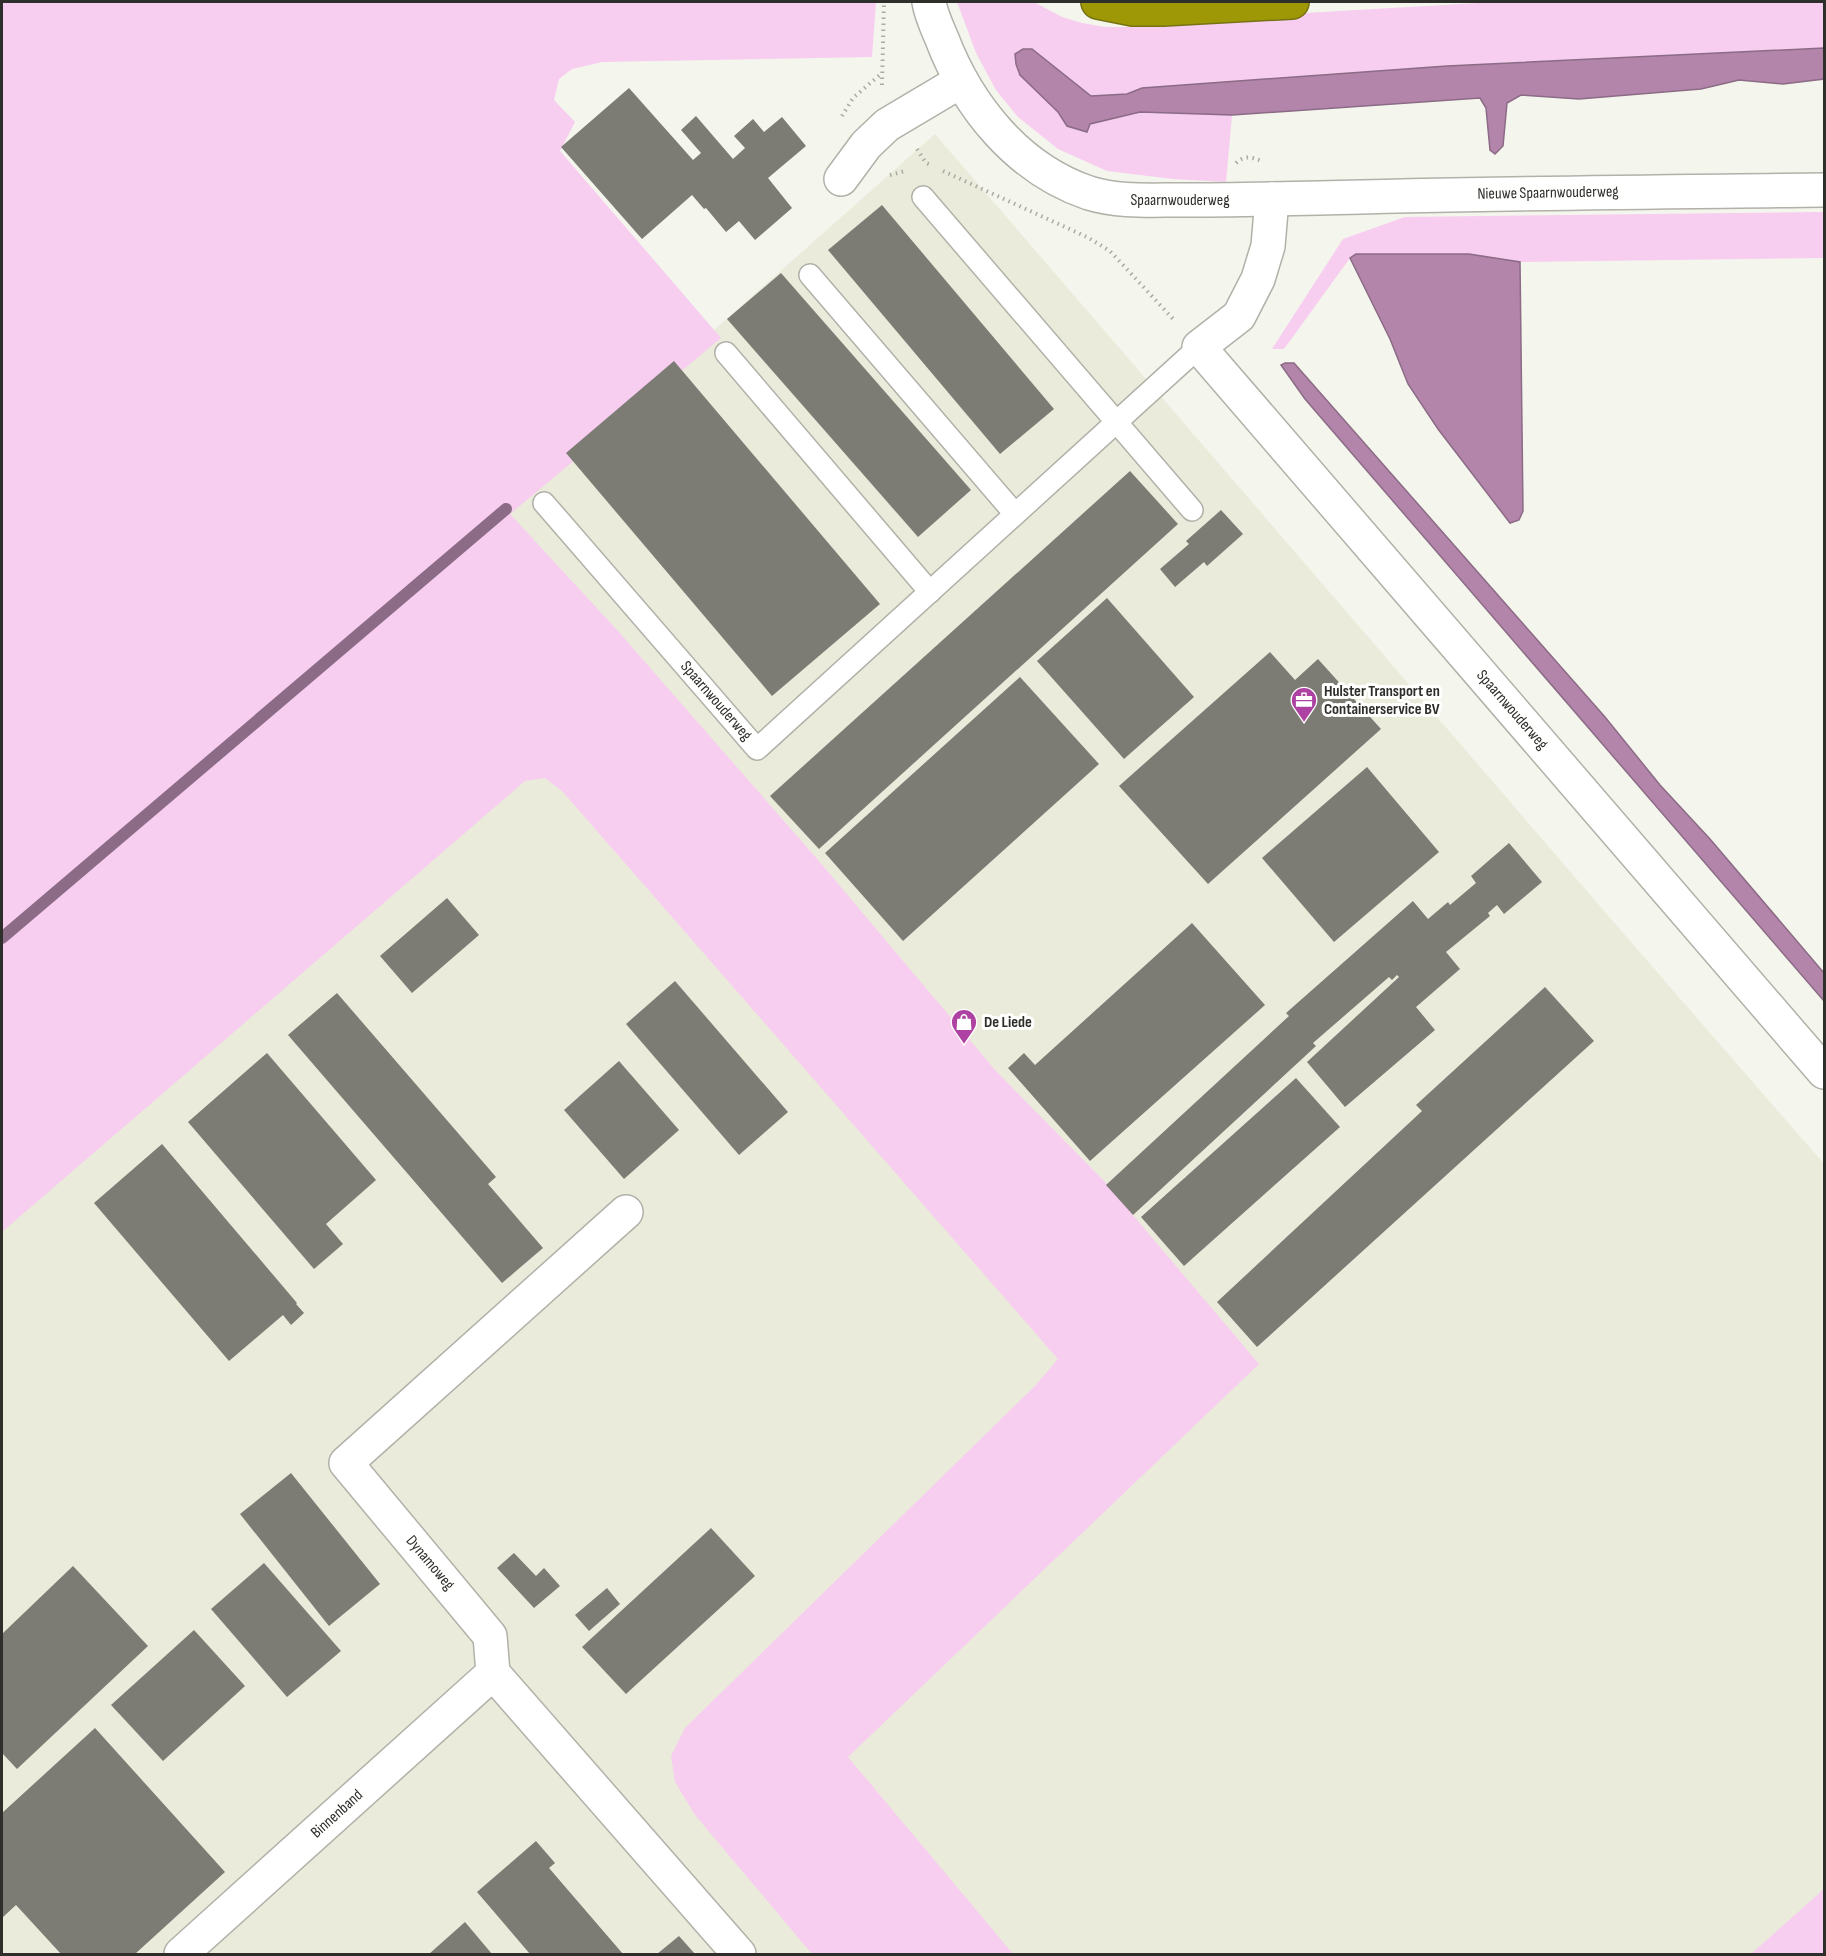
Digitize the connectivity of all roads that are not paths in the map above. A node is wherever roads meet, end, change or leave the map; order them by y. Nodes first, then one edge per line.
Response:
1 (929, 2) edge
2 (1098, 2) edge
3 (1292, 2) edge
4 (961, 81) junction
5 (841, 179) dead end
6 (1824, 190) edge
7 (923, 197) dead end
8 (1272, 199) junction
9 (810, 275) dead end
10 (1199, 347) junction
11 (726, 353) dead end
12 (1116, 422) junction
13 (544, 503) dead end
14 (1192, 510) dead end
15 (1015, 514) junction
16 (930, 592) junction
17 (1824, 1072) edge
18 (626, 1212) dead end
19 (493, 1673) junction
20 (181, 1954) edge
21 (740, 1954) edge

1 - 4 street, Spaarnwouderweg
2 - 3 highway
4 - 5 street
4 - 8 street, Spaarnwouderweg
6 - 8 street, Nieuwe Spaarnwouderweg
7 - 12 lane
8 - 10 street, Spaarnwouderweg
9 - 15 lane
10 - 12 lane, Spaarnwouderweg
10 - 17 street, Spaarnwouderweg
11 - 16 lane
12 - 14 lane
12 - 15 lane, Spaarnwouderweg
13 - 16 lane, Spaarnwouderweg
15 - 16 lane, Spaarnwouderweg
18 - 19 street, Dynamoweg
19 - 20 street, Binnenband
19 - 21 street

